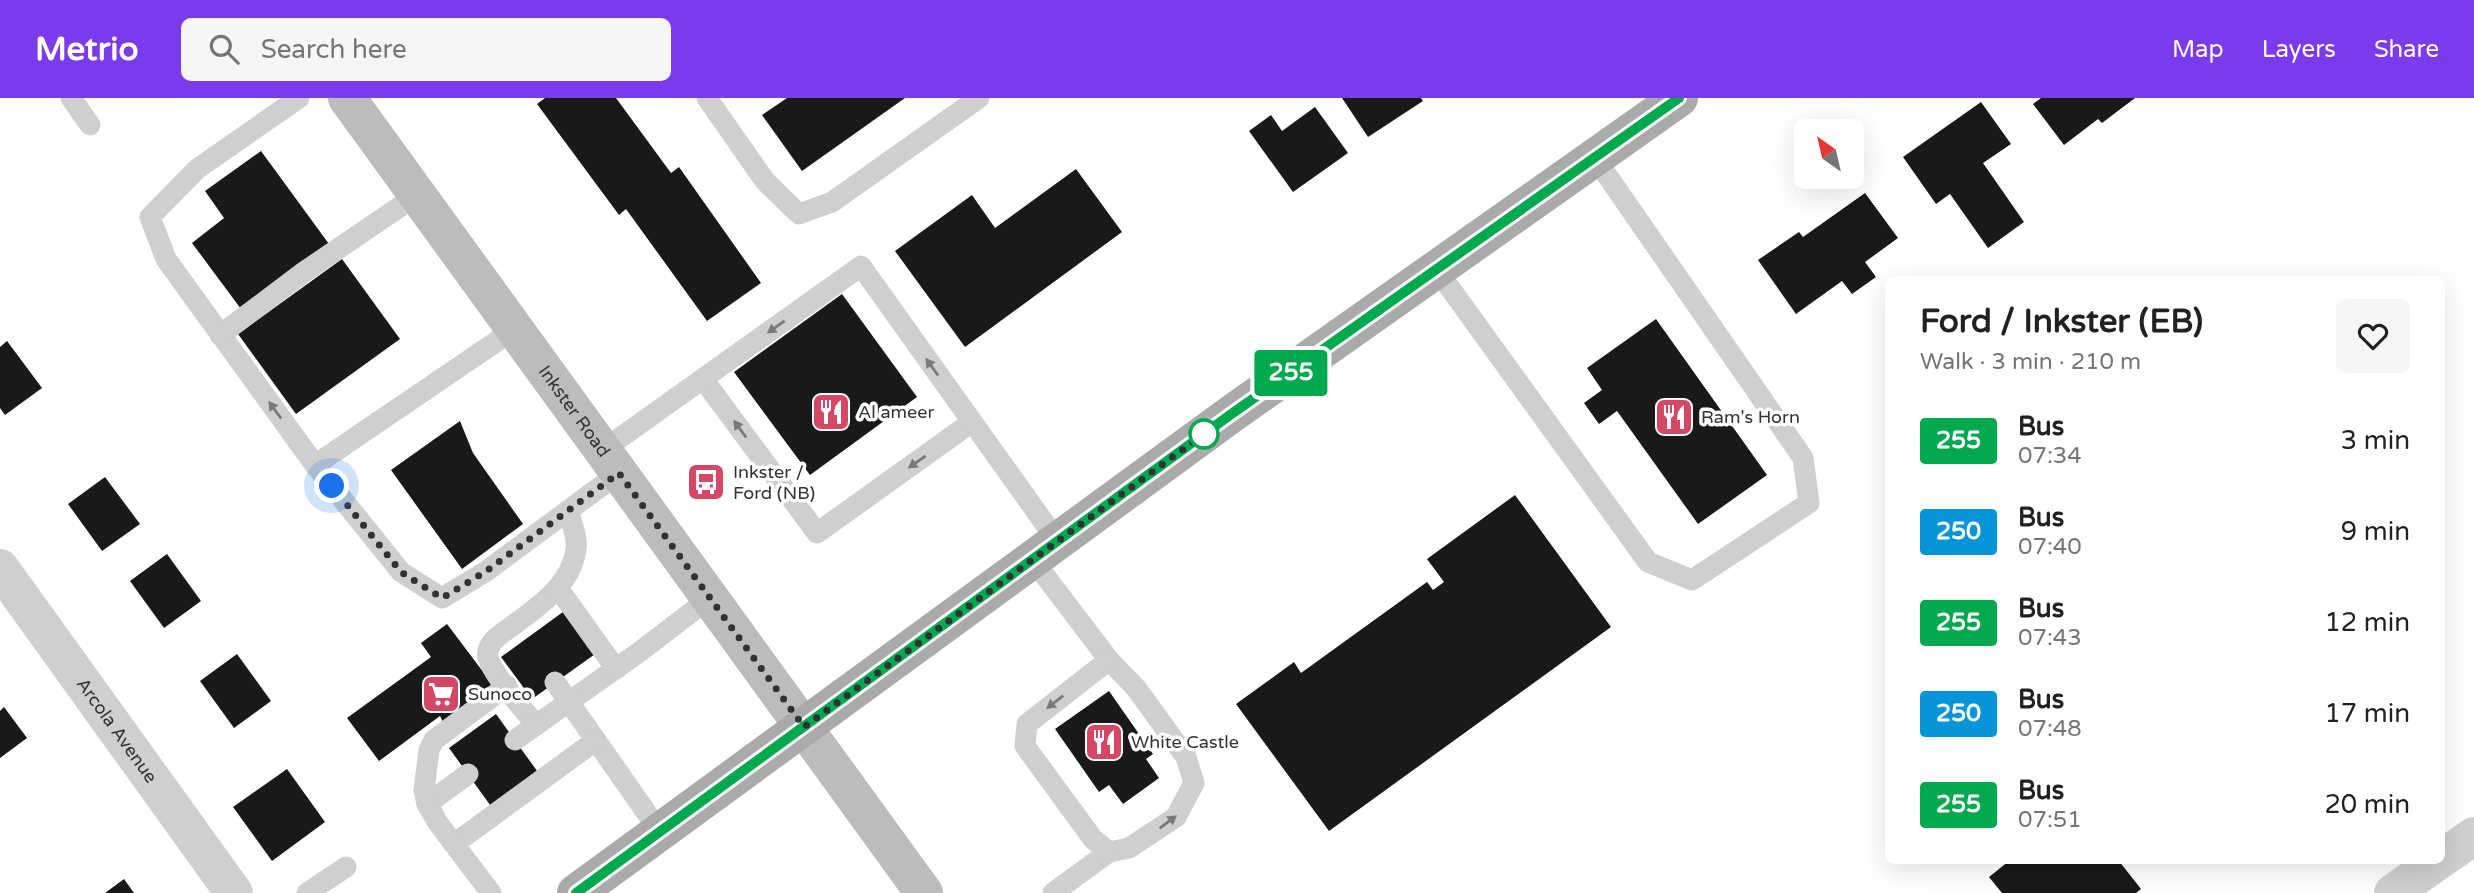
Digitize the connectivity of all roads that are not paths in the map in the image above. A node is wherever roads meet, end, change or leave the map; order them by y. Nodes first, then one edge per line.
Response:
1 (71, 98) edge
2 (299, 98) edge
3 (347, 98) edge
4 (707, 98) edge
5 (979, 98) edge
6 (1679, 98) edge
7 (90, 125) dead end
8 (1595, 158) junction
9 (417, 195) junction
10 (1437, 270) junction
11 (515, 329) junction
12 (224, 339) junction
13 (703, 379) junction
14 (972, 422) junction
15 (611, 462) junction
16 (316, 465) junction
17 (568, 511) junction
18 (1046, 551) junction
19 (0, 568) edge
20 (558, 588) junction
21 (710, 598) junction
22 (1108, 660) junction
23 (616, 669) junction
24 (555, 682) dead end
25 (507, 686) junction
26 (568, 703) junction
27 (536, 725) junction
28 (804, 727) junction
29 (515, 740) dead end
30 (595, 741) junction
31 (468, 774) dead end
32 (427, 804) junction
33 (660, 832) junction
34 (2474, 836) edge
35 (454, 844) junction
36 (1109, 852) junction
37 (2445, 856) edge
38 (2434, 864) edge
39 (346, 866) dead end
40 (233, 893) edge
41 (307, 893) edge
42 (491, 893) edge
43 (576, 893) edge
44 (924, 893) edge
45 (1053, 893) edge
46 (2393, 893) edge

1 - 7 lane
2 - 12 lane
3 - 9 main road, Inkster Road
4 - 5 lane
6 - 8 main road
8 - 10 main road
8 - 10 lane
9 - 11 main road, Inkster Road
9 - 12 lane
10 - 18 main road
11 - 15 main road, Inkster Road
11 - 16 lane
16 -> 12 lane
14 -> 13 lane
14 -> 13 lane
13 - 15 lane
14 - 18 lane
15 - 17 lane
15 - 21 main road, Inkster Road
16 - 17 lane
17 - 20 lane
18 - 22 lane
18 - 28 main road
19 - 40 street, Arcola Avenue
20 - 23 lane
20 - 25 lane
21 - 23 lane
21 - 28 main road, Inkster Road
22 -> 36 lane
36 -> 22 lane
23 - 26 lane
24 - 26 lane
25 - 27 lane
25 - 32 lane
26 - 27 lane
26 - 30 lane
27 - 29 lane
28 - 33 main road
28 - 44 main road, Inkster Road
30 - 33 lane
30 - 35 lane
31 - 32 lane
32 - 35 lane
33 - 43 main road
34 - 37 street
35 - 42 lane
36 - 45 lane
38 - 46 street
39 - 41 lane

